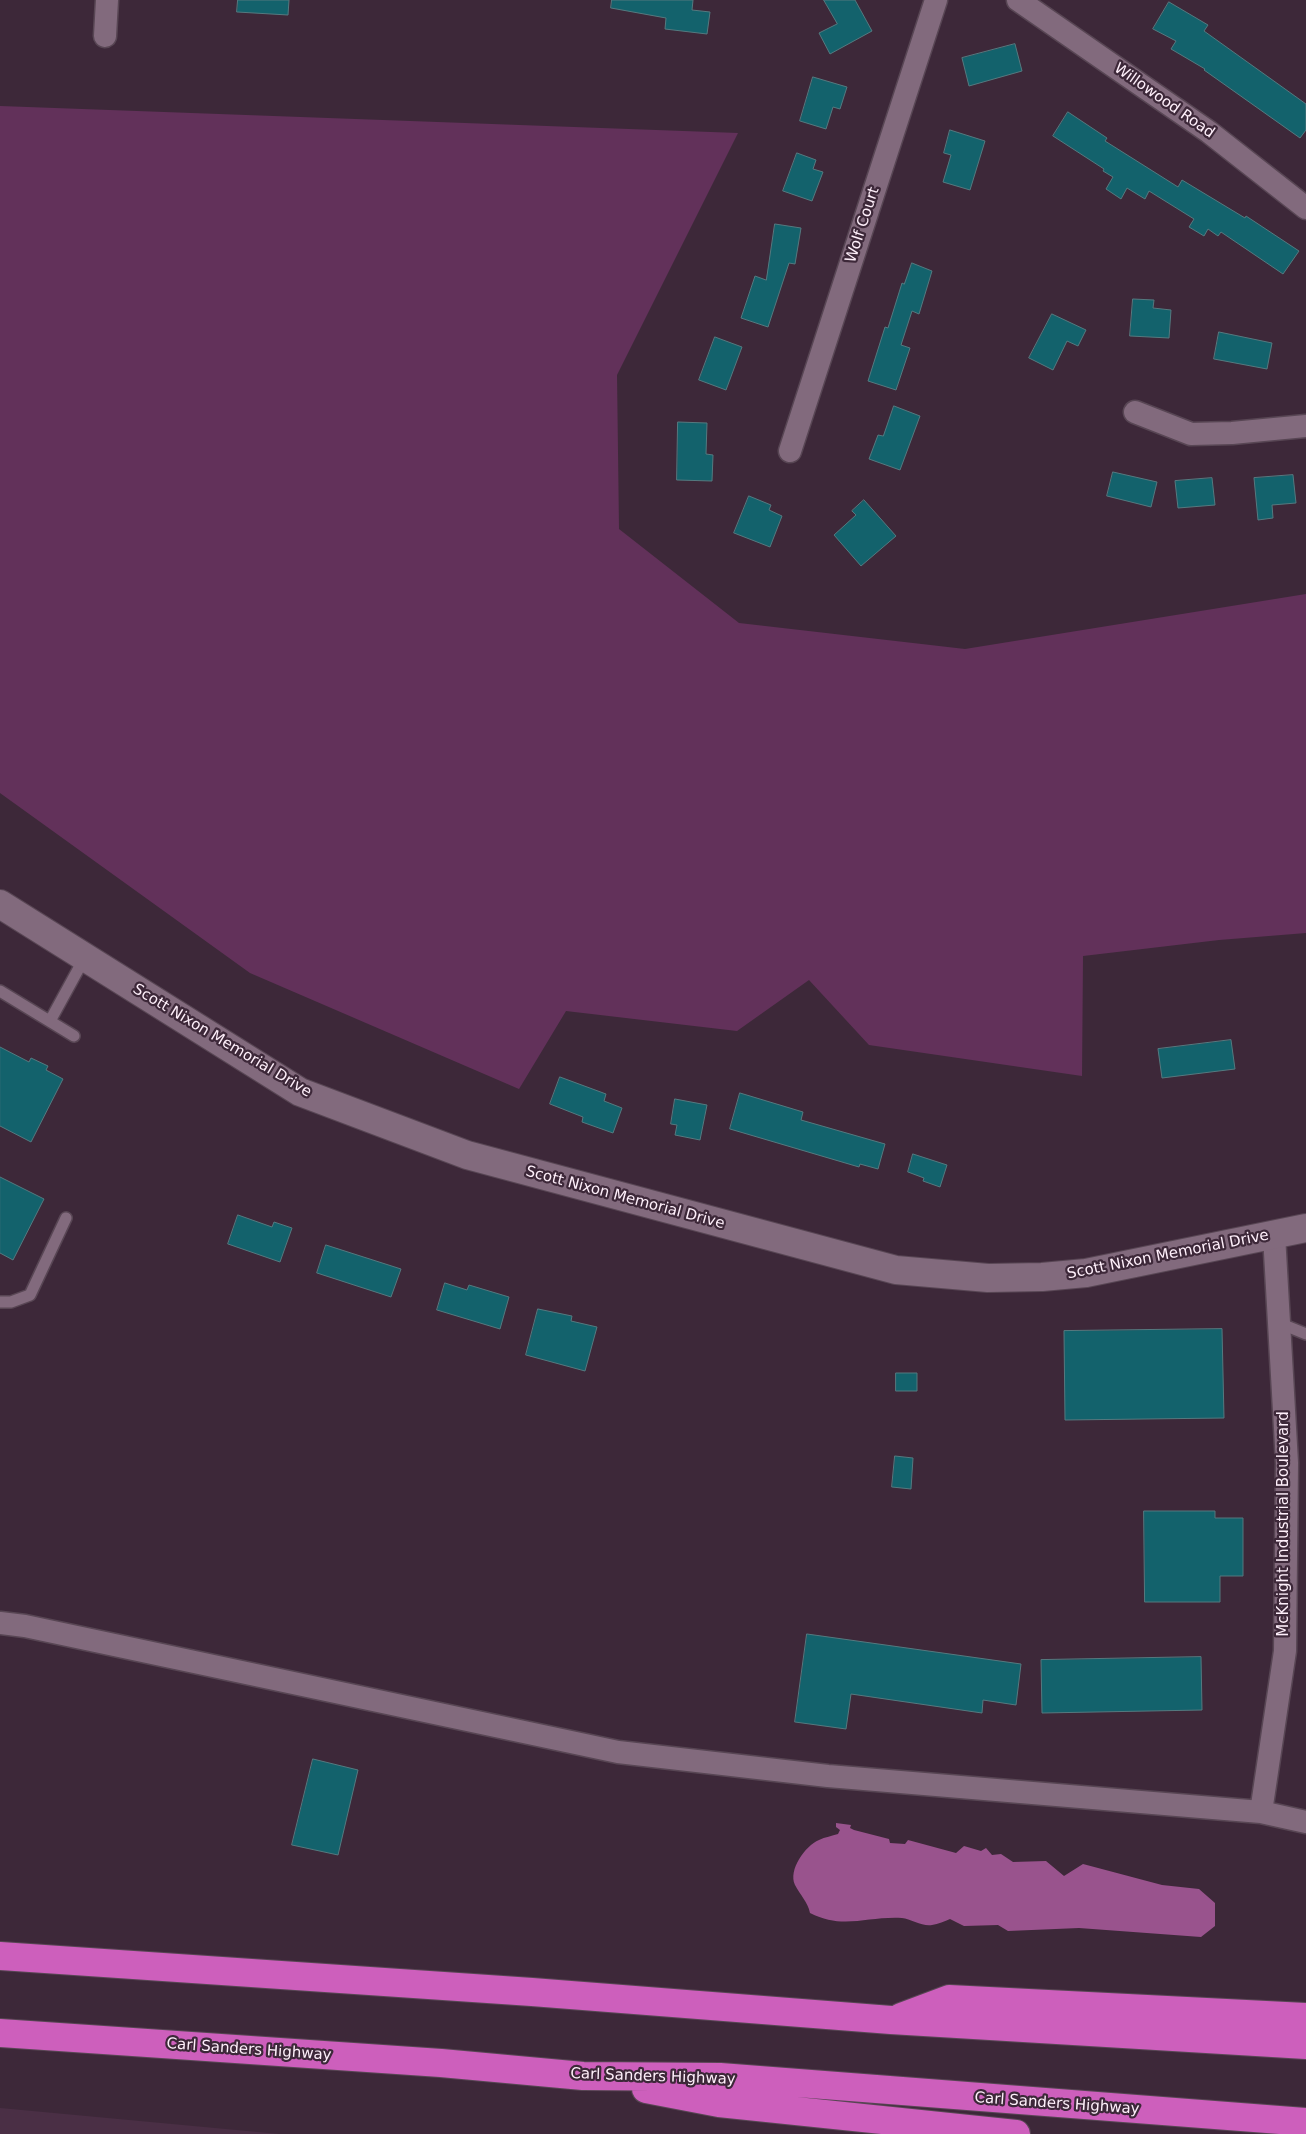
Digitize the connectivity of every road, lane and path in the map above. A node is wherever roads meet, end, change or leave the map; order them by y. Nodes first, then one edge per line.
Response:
1 (107, 0) edge
2 (936, 0) edge
3 (1018, 0) edge
4 (105, 36) dead end
5 (1306, 208) edge
6 (1135, 412) dead end
7 (1306, 426) edge
8 (790, 451) dead end
9 (0, 904) edge
10 (85, 957) junction
11 (0, 991) edge
12 (50, 1021) junction
13 (74, 1036) dead end
14 (66, 1218) dead end
15 (1306, 1228) edge
16 (1274, 1235) junction
17 (0, 1302) edge
18 (1279, 1323) junction
19 (1306, 1334) edge
20 (0, 1623) edge
21 (1261, 1812) junction
22 (1306, 1822) edge
23 (0, 1956) edge
24 (1306, 2017) edge
25 (891, 2020) junction
26 (0, 2033) edge
27 (1306, 2045) edge
28 (583, 2076) junction
29 (1306, 2122) edge
30 (1016, 2134) edge

1 - 4 street
2 - 8 street, Wolf Court
3 - 5 street, Willowood Road
6 - 7 street
9 - 10 main road, Scott Nixon Memorial Drive
10 - 12 lane
10 - 16 main road, Scott Nixon Memorial Drive
11 - 12 lane
12 - 13 lane
14 - 17 lane
15 - 16 main road, Scott Nixon Memorial Drive
16 - 18 street, McKnight Industrial Boulevard
18 - 19 lane
18 - 21 street, McKnight Industrial Boulevard
20 - 21 street
21 - 22 street
23 - 25 highway
24 - 25 highway
25 - 27 highway
26 - 28 highway, Carl Sanders Highway
28 - 29 highway, Carl Sanders Highway
28 - 30 highway

